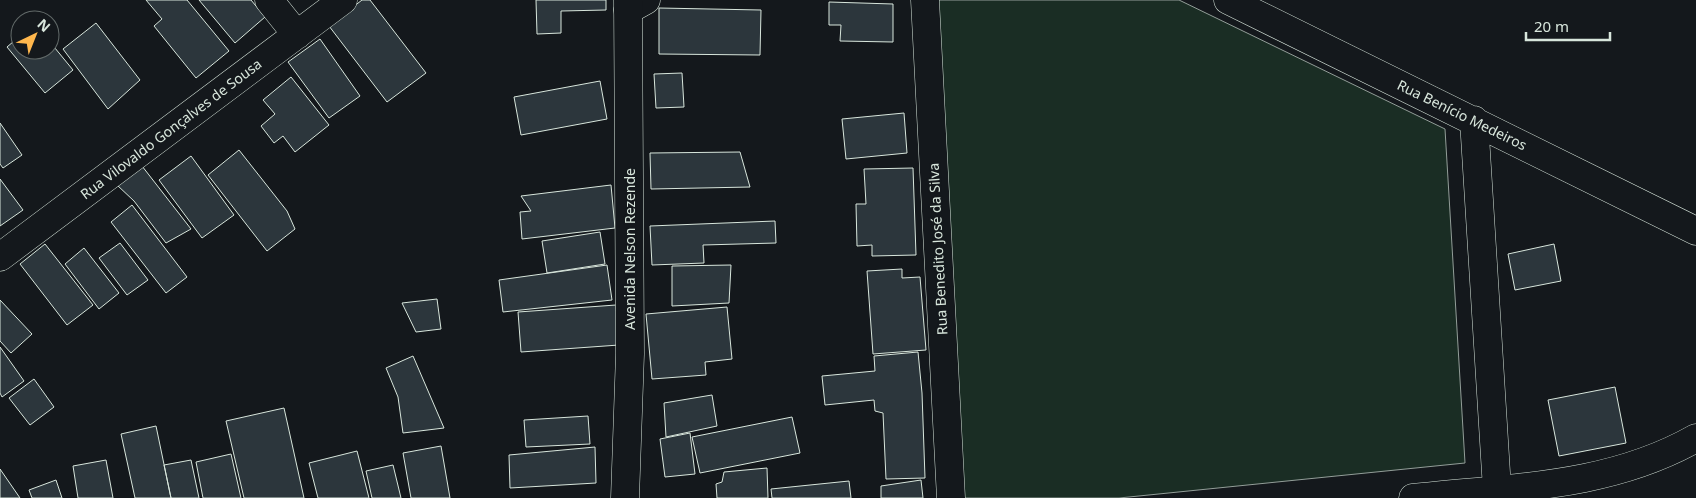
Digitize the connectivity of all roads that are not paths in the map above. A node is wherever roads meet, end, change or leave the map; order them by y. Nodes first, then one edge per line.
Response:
1 (269, 0) edge
2 (343, 0) edge
3 (925, 0) edge
4 (1228, 0) edge
5 (634, 3) edge
6 (297, 35) junction
7 (1474, 120) junction
8 (1696, 231) edge
9 (0, 257) edge
10 (1696, 438) edge
11 (1497, 489) junction
12 (625, 498) edge
13 (951, 498) edge
14 (1413, 498) edge

1 - 6 street
2 - 6 street, Rua Vilovaldo Gonçalves de Sousa
3 - 13 street, Rua Benedito José da Silva
4 - 7 street, Rua Benício Medeiros
5 - 12 street, Avenida Nelson Rezende
6 - 9 street, Rua Vilovaldo Gonçalves de Sousa
7 - 8 street, Rua Benício Medeiros
7 - 11 street
10 - 11 street
11 - 14 street

